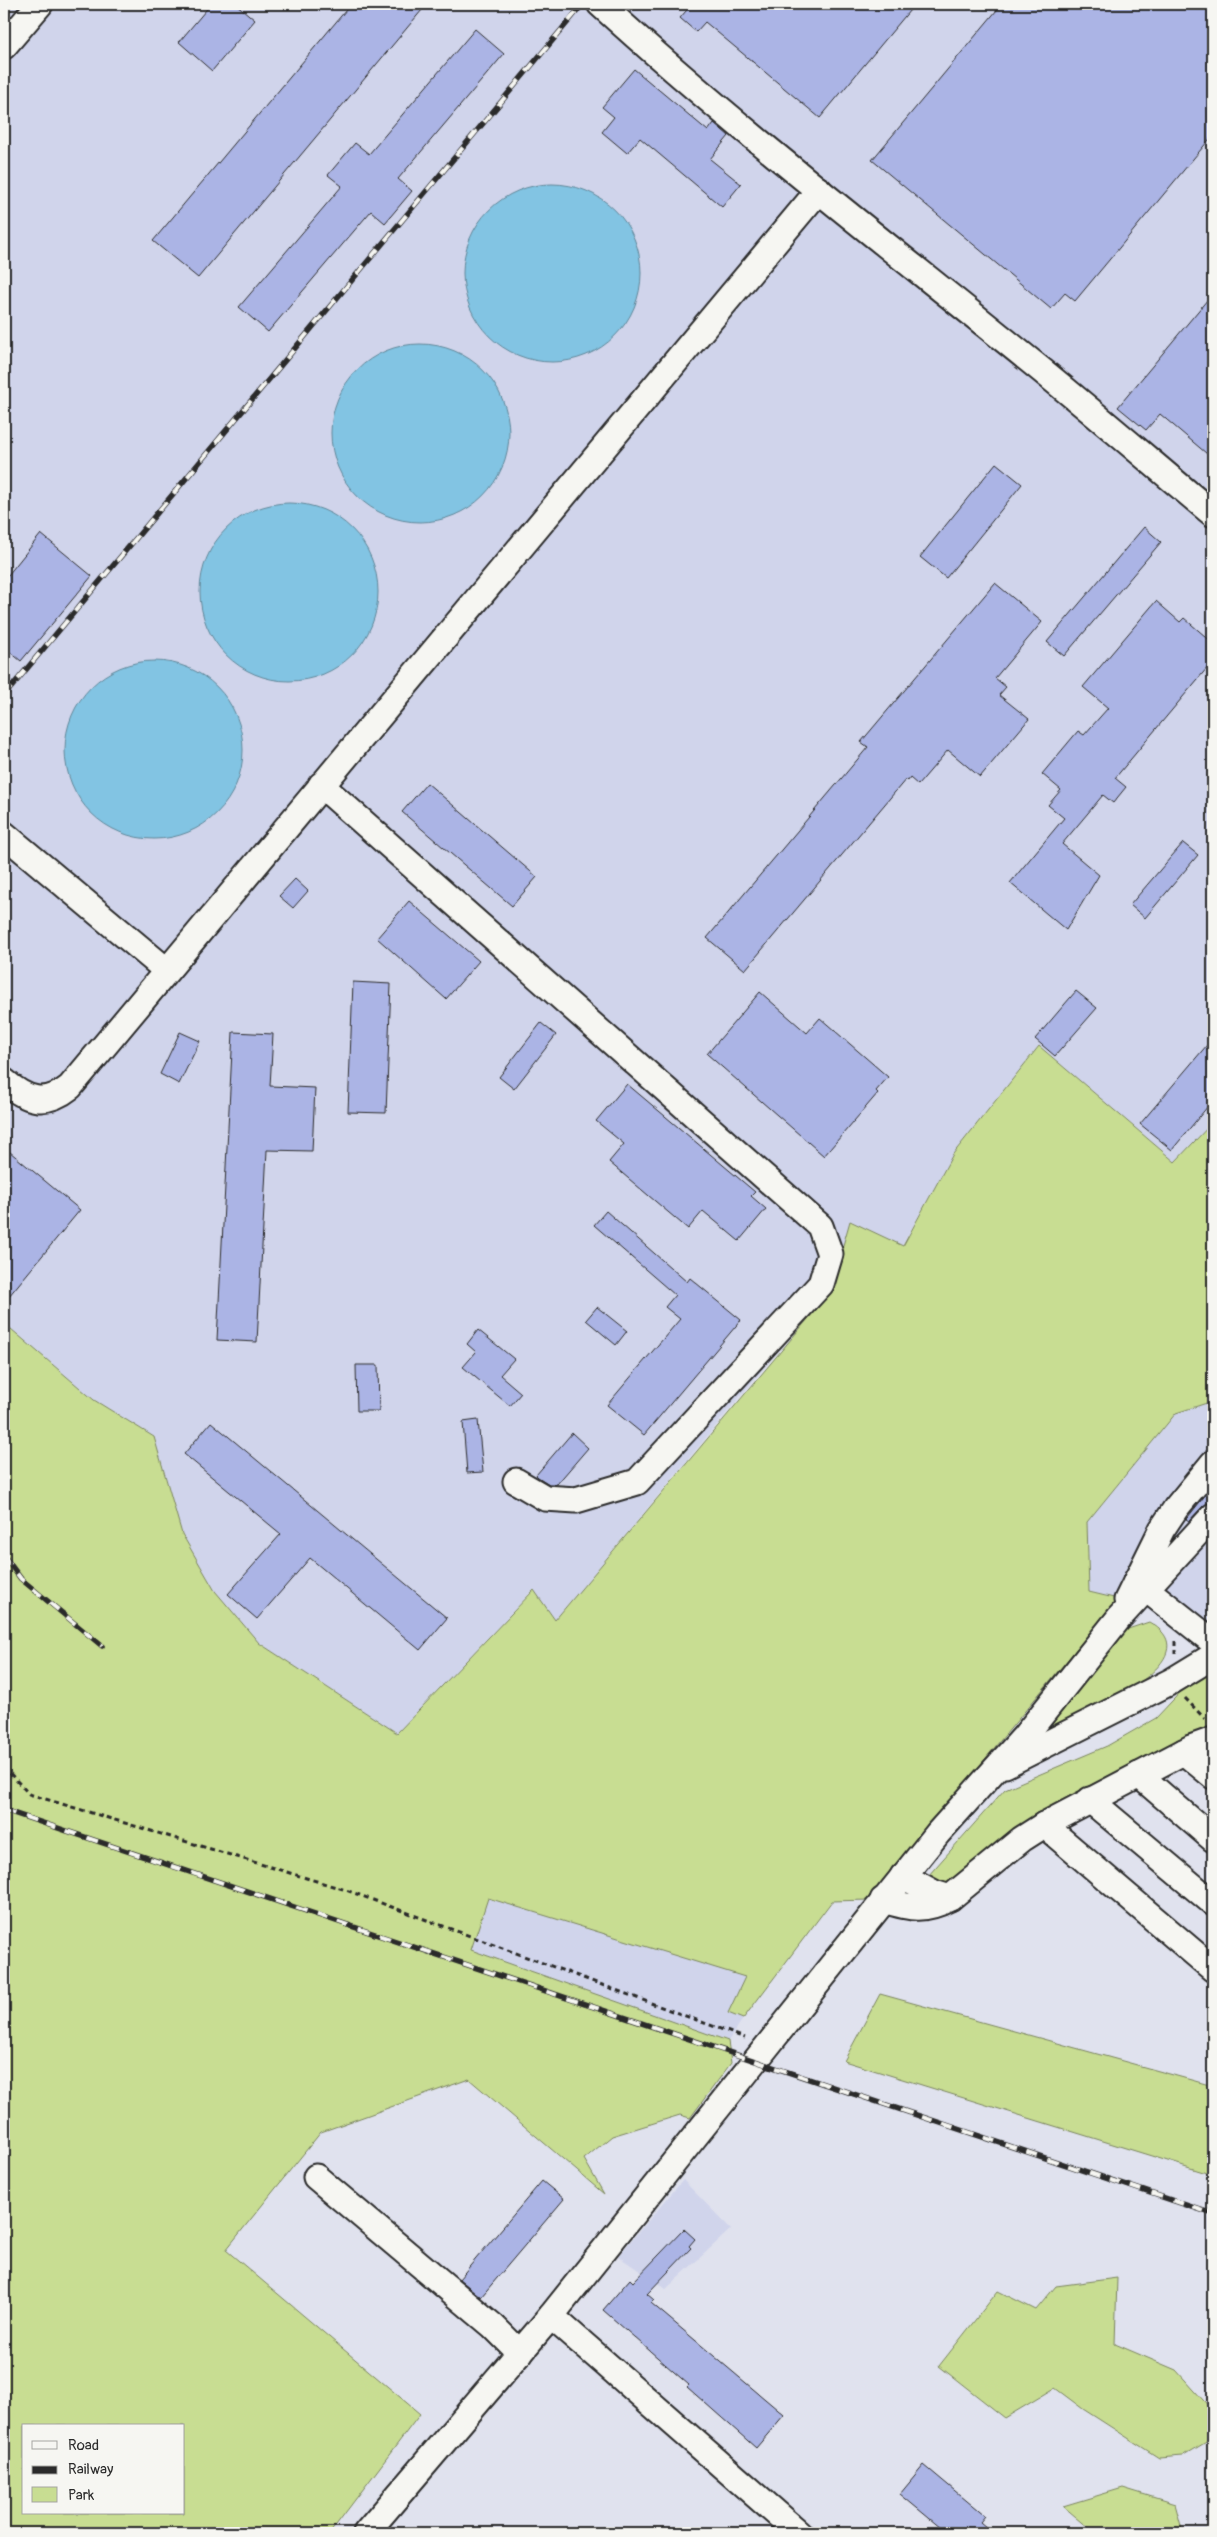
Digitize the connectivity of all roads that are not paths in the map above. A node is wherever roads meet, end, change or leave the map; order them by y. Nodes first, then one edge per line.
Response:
1 (40, 4) edge
2 (616, 9) edge
3 (4, 46) edge
4 (819, 190) junction
5 (1213, 514) edge
6 (321, 785) junction
7 (4, 834) edge
8 (166, 970) junction
9 (4, 1081) edge
10 (1213, 1463) edge
11 (516, 1481) dead end
12 (1213, 1516) edge
13 (1141, 1585) junction
14 (1213, 1642) edge
15 (1213, 1656) edge
16 (1213, 1740) edge
17 (1184, 1752) junction
18 (995, 1769) junction
19 (1139, 1775) junction
20 (1213, 1776) edge
21 (1090, 1800) junction
22 (1044, 1824) junction
23 (1213, 1839) edge
24 (903, 1876) junction
25 (950, 1898) junction
26 (883, 1900) junction
27 (1213, 1903) edge
28 (1213, 1969) edge
29 (316, 2177) dead end
30 (551, 2316) junction
31 (520, 2352) junction
32 (366, 2533) edge
33 (799, 2533) edge

1 - 3 street
2 - 4 street
4 - 5 street
4 - 6 street
6 - 8 street
6 - 11 street
7 - 8 street
8 - 9 street
10 - 13 street
12 - 13 street
13 - 14 street
13 - 18 street
15 - 18 street
16 - 17 street
17 - 19 street
17 - 20 street
18 - 24 street
19 - 21 street
19 - 23 street
21 - 22 street
21 - 27 street
22 - 25 street
22 - 28 street
24 - 25 street
24 - 26 street
25 - 26 street
26 - 30 street
29 - 31 street
30 - 31 street
30 - 33 street
31 - 32 street

